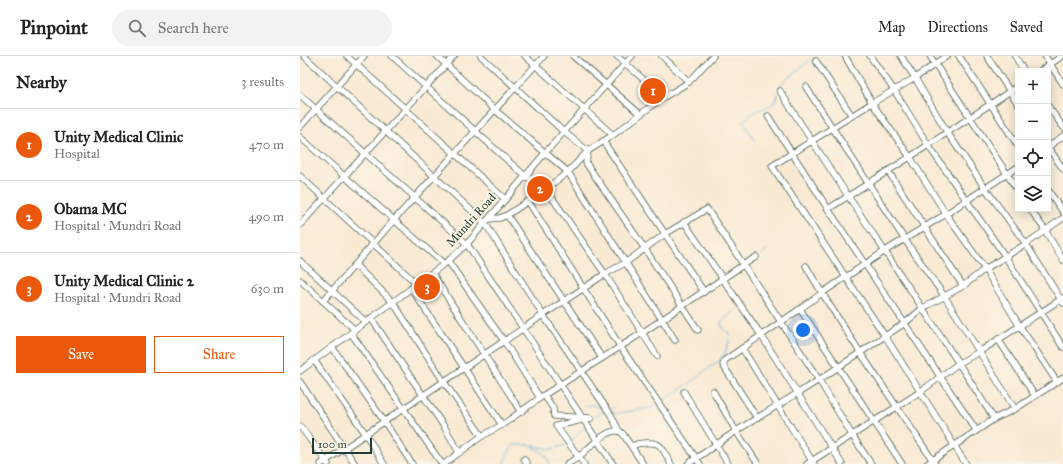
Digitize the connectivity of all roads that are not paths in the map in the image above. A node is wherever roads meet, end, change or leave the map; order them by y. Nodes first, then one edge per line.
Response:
1 (304, 56) edge
2 (347, 56) edge
3 (364, 56) edge
4 (392, 56) edge
5 (437, 56) edge
6 (454, 56) edge
7 (481, 56) edge
8 (525, 56) edge
9 (544, 56) edge
10 (573, 56) edge
11 (617, 56) edge
12 (632, 56) edge
13 (662, 56) edge
14 (713, 56) edge
15 (845, 56) edge
16 (870, 56) edge
17 (901, 56) edge
18 (930, 56) edge
19 (947, 56) edge
20 (959, 56) edge
21 (987, 56) edge
22 (1015, 56) edge
23 (1045, 56) edge
24 (1062, 56) edge
25 (816, 61) dead end
26 (625, 63) junction
27 (936, 63) junction
28 (356, 64) junction
29 (446, 64) junction
30 (1050, 65) junction
31 (536, 66) junction
32 (1022, 68) edge
33 (1045, 68) edge
34 (915, 78) junction
35 (689, 82) junction
36 (1063, 84) edge
37 (605, 85) junction
38 (336, 86) junction
39 (426, 87) junction
40 (806, 87) dead end
41 (515, 88) junction
42 (1015, 88) edge
43 (780, 90) dead end
44 (894, 90) junction
45 (1009, 91) junction
46 (300, 95) edge
47 (661, 99) junction
48 (1015, 100) edge
49 (872, 103) junction
50 (989, 104) junction
51 (406, 109) junction
52 (584, 109) junction
53 (316, 110) junction
54 (496, 110) junction
55 (1051, 110) edge
56 (640, 114) junction
57 (768, 116) dead end
58 (852, 116) junction
59 (970, 116) junction
60 (300, 127) edge
61 (1063, 127) edge
62 (833, 128) junction
63 (386, 131) junction
64 (476, 132) junction
65 (564, 132) junction
66 (947, 132) junction
67 (613, 135) junction
68 (1063, 136) edge
69 (300, 137) edge
70 (603, 141) junction
71 (812, 141) junction
72 (1015, 142) edge
73 (928, 145) junction
74 (588, 151) junction
75 (545, 153) junction
76 (365, 154) junction
77 (455, 154) junction
78 (792, 154) junction
79 (910, 157) junction
80 (1015, 169) edge
81 (1063, 169) edge
82 (888, 170) junction
83 (568, 172) junction
84 (1007, 175) junction
85 (300, 176) edge
86 (345, 176) junction
87 (435, 176) junction
88 (525, 176) junction
89 (868, 183) junction
90 (1015, 187) edge
91 (985, 188) junction
92 (546, 189) junction
93 (1051, 194) edge
94 (848, 196) junction
95 (324, 198) junction
96 (415, 198) junction
97 (506, 199) junction
98 (967, 200) junction
99 (528, 201) junction
100 (828, 209) junction
101 (1032, 212) edge
102 (1063, 212) edge
103 (946, 214) junction
104 (507, 215) junction
105 (1063, 218) edge
106 (394, 220) junction
107 (301, 221) edge
108 (487, 221) junction
109 (684, 222) junction
110 (925, 228) junction
111 (1045, 230) junction
112 (665, 234) junction
113 (905, 240) junction
114 (374, 243) junction
115 (467, 244) junction
116 (1026, 244) junction
117 (645, 249) junction
118 (885, 252) junction
119 (1005, 256) junction
120 (756, 258) dead end
121 (1063, 260) edge
122 (300, 261) edge
123 (446, 262) junction
124 (625, 263) junction
125 (355, 265) junction
126 (742, 265) junction
127 (866, 265) junction
128 (806, 266) dead end
129 (985, 269) junction
130 (432, 273) junction
131 (606, 274) junction
132 (846, 278) junction
133 (723, 279) junction
134 (300, 280) edge
135 (417, 284) junction
136 (963, 286) junction
137 (411, 288) junction
138 (584, 289) junction
139 (332, 291) junction
140 (704, 292) junction
141 (822, 293) junction
142 (945, 296) junction
143 (1062, 300) edge
144 (324, 301) junction
145 (565, 301) junction
146 (393, 302) junction
147 (682, 306) junction
148 (923, 308) junction
149 (800, 309) junction
150 (1040, 312) junction
151 (543, 315) junction
152 (662, 319) junction
153 (369, 320) junction
154 (781, 322) junction
155 (905, 323) junction
156 (1019, 325) junction
157 (524, 328) junction
158 (698, 330) dead end
159 (353, 331) junction
160 (642, 333) junction
161 (761, 335) junction
162 (885, 336) junction
163 (998, 339) junction
164 (675, 340) dead end
165 (504, 341) junction
166 (620, 346) junction
167 (332, 347) junction
168 (1063, 347) edge
169 (742, 348) junction
170 (860, 352) junction
171 (979, 352) junction
172 (484, 355) junction
173 (657, 356) dead end
174 (602, 358) junction
175 (314, 360) junction
176 (959, 363) junction
177 (838, 367) junction
178 (463, 369) junction
179 (582, 370) junction
180 (300, 371) edge
181 (940, 377) junction
182 (1063, 378) edge
183 (819, 380) junction
184 (300, 382) edge
185 (444, 382) junction
186 (1057, 382) junction
187 (560, 385) junction
188 (713, 391) dead end
189 (684, 392) dead end
190 (798, 392) junction
191 (920, 392) junction
192 (423, 395) junction
193 (542, 396) junction
194 (1035, 396) junction
195 (778, 405) junction
196 (896, 406) junction
197 (404, 408) junction
198 (1015, 409) junction
199 (521, 412) junction
200 (757, 418) junction
201 (994, 419) junction
202 (384, 421) junction
203 (873, 421) junction
204 (502, 425) junction
205 (300, 426) edge
206 (976, 430) junction
207 (619, 431) junction
208 (736, 431) junction
209 (365, 433) junction
210 (852, 435) junction
211 (482, 436) junction
212 (598, 441) junction
213 (955, 445) junction
214 (632, 446) junction
215 (716, 446) junction
216 (344, 447) junction
217 (832, 449) junction
218 (459, 452) junction
219 (579, 457) junction
220 (699, 461) edge
221 (933, 462) edge
222 (325, 463) edge
223 (811, 463) edge
224 (355, 464) edge
225 (384, 464) edge
226 (412, 464) edge
227 (443, 464) edge
228 (567, 464) edge
229 (584, 464) edge
230 (613, 464) edge
231 (643, 464) edge
232 (671, 464) edge
233 (688, 464) edge
234 (728, 464) edge
235 (758, 464) edge
236 (842, 464) edge
237 (871, 464) edge
238 (902, 464) edge
239 (927, 464) edge
240 (966, 464) edge

1 - 38 street
2 - 28 street
3 - 28 street
4 - 39 street
5 - 29 street
6 - 29 street
7 - 41 street
8 - 31 street
9 - 31 street
10 - 37 street
11 - 26 street
12 - 26 street, Mundri Road
13 - 35 street
14 - 35 street
15 - 49 street
16 - 44 street
17 - 34 street
18 - 27 street
19 - 27 street
20 - 50 street
21 - 45 street
22 - 32 street
23 - 30 street
24 - 30 street
25 - 58 street
26 - 37 street, Mundri Road
26 - 47 street
27 - 34 street
27 - 59 street
28 - 38 street
28 - 51 street
29 - 39 street
29 - 54 street
30 - 33 street
30 - 36 street
31 - 41 street
31 - 52 street
34 - 44 street
34 - 66 street
35 - 47 street
37 - 52 street, Mundri Road
37 - 56 street
38 - 53 street
38 - 63 street
39 - 51 street
39 - 64 street
40 - 62 street
41 - 54 street
41 - 65 street
42 - 45 street
43 - 71 street
44 - 49 street
44 - 73 street
45 - 48 street
45 - 50 street
46 - 53 street
47 - 56 street
49 - 58 street
49 - 79 street
50 - 59 street
50 - 72 street
51 - 63 street
51 - 77 street
52 - 65 street, Mundri Road
52 - 67 street
53 - 60 street
53 - 76 street
54 - 64 street
54 - 75 street
55 - 61 street
56 - 67 street
57 - 78 street
58 - 62 street
59 - 66 street
59 - 84 street
62 - 71 street
62 - 89 street
63 - 76 street
63 - 87 street
64 - 77 street
64 - 88 street
65 - 74 street
65 - 75 street, Mundri Road
66 - 73 street
66 - 91 street
67 - 70 street
68 - 81 street
69 - 86 street
70 - 74 street
70 - 112 street
71 - 78 street
71 - 94 street
73 - 79 street
73 - 98 street
74 - 83 street
74 - 117 street
75 - 83 street
75 - 88 street, Mundri Road
76 - 86 street
76 - 96 street
77 - 87 street
77 - 97 street
78 - 100 street
78 - 132 street
79 - 82 street
79 - 103 street
80 - 84 street
82 - 89 street
82 - 110 street
83 - 92 street
83 - 124 street
84 - 90 street
84 - 91 street
85 - 95 street
86 - 95 street
86 - 106 street
87 - 96 street
87 - 108 street
88 - 92 street
88 - 97 street, Mundri Road
89 - 94 street
89 - 113 street
91 - 98 street
91 - 116 street
92 - 99 street
92 - 131 street
93 - 102 street
94 - 100 street
94 - 118 street
95 - 107 street
95 - 114 street
96 - 106 street
96 - 115 street
97 - 108 street, Mundri Road
98 - 103 street
98 - 119 street
99 - 104 street
99 - 138 street
100 - 127 street
101 - 111 street
103 - 110 street
103 - 129 street
104 - 108 street
104 - 145 street
105 - 111 street
106 - 114 street
106 - 123 street
108 - 115 street, Mundri Road
108 - 151 street
109 - 112 street
109 - 126 street
109 - 133 street
110 - 113 street
110 - 136 street
111 - 116 street
111 - 121 street
112 - 117 street
112 - 140 street
113 - 118 street
113 - 142 street
114 - 125 street
114 - 135 street
115 - 123 street, Mundri Road
115 - 157 street
116 - 119 street
116 - 143 street
117 - 124 street
117 - 147 street
118 - 127 street
118 - 148 street
119 - 129 street
119 - 150 street
120 - 126 street
122 - 139 street
123 - 130 street, Mundri Road
123 - 165 street
124 - 131 street
124 - 152 street
125 - 139 street
125 - 146 street
126 - 133 street
126 - 154 street
127 - 132 street
127 - 155 street
128 - 141 street
129 - 136 street
129 - 156 street
130 - 135 street, Mundri Road
130 - 172 street
131 - 138 street
131 - 160 street
132 - 141 street
132 - 162 street
133 - 140 street
133 - 161 street
134 - 144 street
135 - 137 street, Mundri Road
136 - 142 street
137 - 146 street, Mundri Road
137 - 178 street
138 - 145 street
138 - 166 street
139 - 144 street
139 - 153 street
140 - 147 street
141 - 149 street
141 - 170 street
142 - 148 street
142 - 171 street
143 - 150 street
144 - 159 street
145 - 151 street
145 - 174 street
146 - 153 street, Mundri Road
146 - 185 street
147 - 152 street
147 - 158 street
148 - 155 street
148 - 176 street
149 - 154 street
149 - 177 street
150 - 156 street
150 - 168 street
151 - 157 street
151 - 179 street
152 - 160 street
152 - 164 street
153 - 159 street, Mundri Road
153 - 192 street
154 - 161 street
154 - 183 street
155 - 162 street
155 - 181 street
156 - 163 street
156 - 186 street
157 - 165 street
157 - 187 street
159 - 167 street, Mundri Road
159 - 197 street
160 - 166 street
160 - 173 street
161 - 169 street
161 - 190 street
162 - 170 street
162 - 191 street
163 - 171 street
163 - 194 street
165 - 172 street
165 - 193 street
166 - 174 street
166 - 220 street
167 - 175 street, Mundri Road
167 - 202 street
169 - 195 street
169 - 200 street
170 - 177 street
170 - 196 street
171 - 176 street
171 - 198 street
172 - 178 street
172 - 199 street
174 - 179 street
175 - 180 street, Mundri Road
175 - 209 street
176 - 181 street
176 - 201 street
177 - 183 street
177 - 203 street
178 - 185 street
178 - 204 street
179 - 187 street
179 - 207 street
181 - 191 street
181 - 206 street
182 - 186 street
183 - 190 street
183 - 210 street
184 - 216 street
185 - 192 street
185 - 211 street
186 - 194 street
187 - 193 street
187 - 212 street
188 - 208 street
189 - 215 street
190 - 195 street
190 - 217 street
191 - 196 street
191 - 213 street
192 - 197 street
192 - 218 street
193 - 199 street
193 - 219 street
194 - 198 street
195 - 200 street
195 - 223 street
196 - 203 street
196 - 221 street
197 - 202 street
197 - 227 street
198 - 201 street
199 - 204 street
200 - 208 street
201 - 206 street
202 - 209 street
202 - 226 street
203 - 210 street
203 - 238 street
204 - 211 street
205 - 222 street
206 - 213 street
207 - 212 street
207 - 214 street
208 - 215 street
208 - 235 street
209 - 216 street
209 - 225 street
210 - 217 street
210 - 237 street
211 - 218 street
212 - 219 street
212 - 230 street
213 - 221 street
213 - 240 street
214 - 231 street
214 - 232 street
215 - 220 street
215 - 234 street
216 - 222 street
216 - 224 street
217 - 223 street
217 - 236 street
218 - 227 street
219 - 228 street
219 - 229 street
220 - 233 street
221 - 239 street

